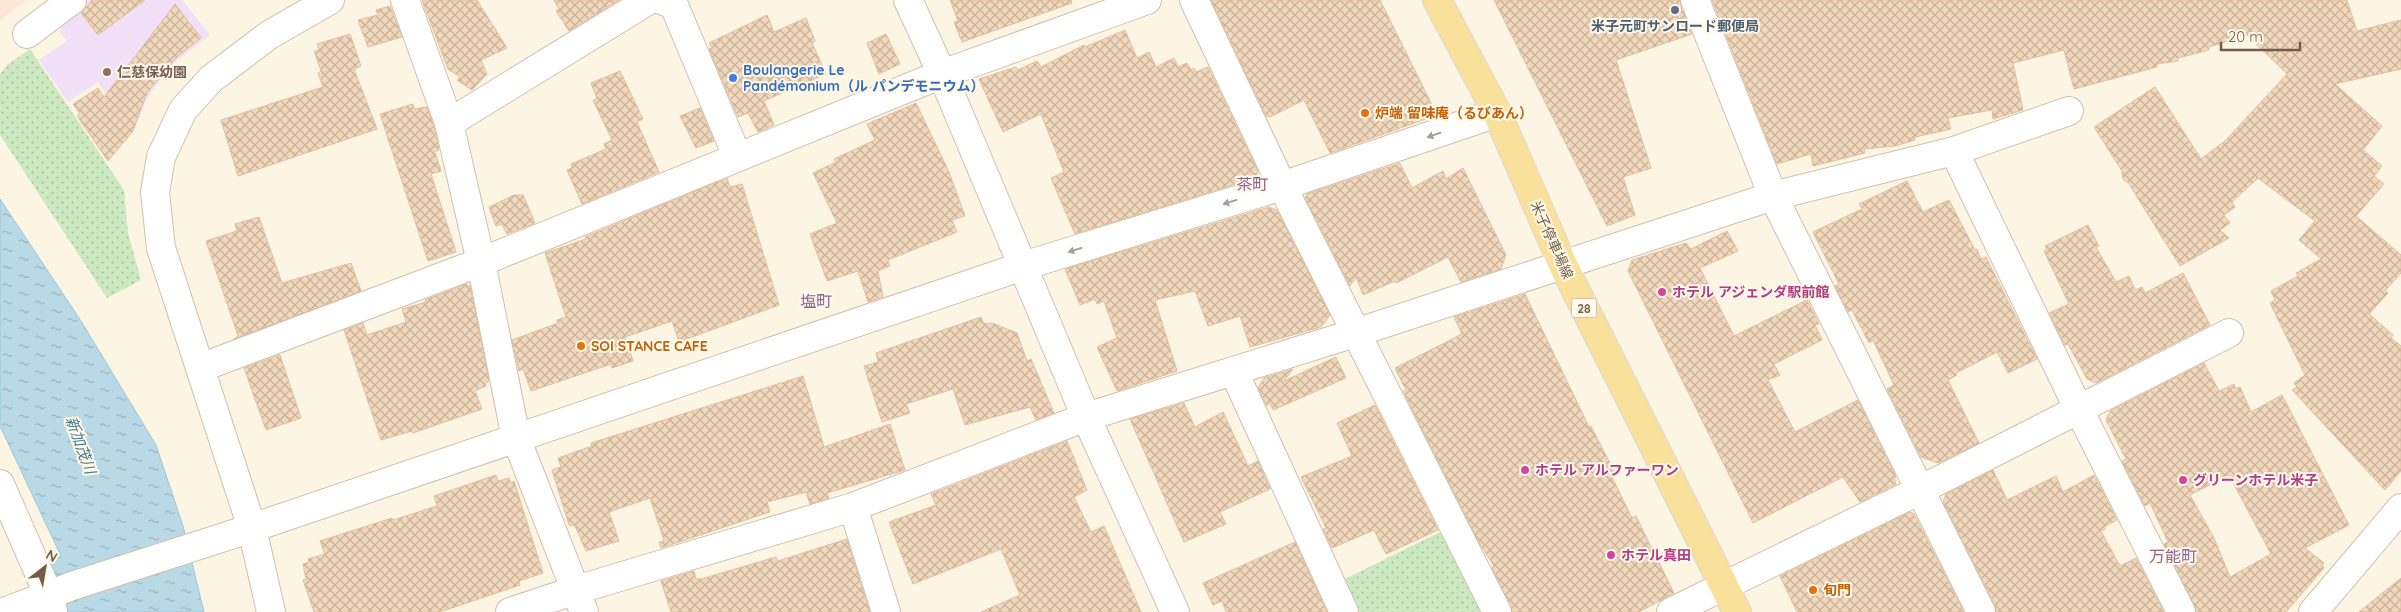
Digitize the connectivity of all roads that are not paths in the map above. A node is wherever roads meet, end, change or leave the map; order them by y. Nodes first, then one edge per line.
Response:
1 (72, 0) edge
2 (330, 0) edge
3 (405, 0) edge
4 (649, 0) edge
5 (661, 0) edge
6 (908, 0) edge
7 (1147, 0) edge
8 (1194, 0) edge
9 (1437, 0) edge
10 (1695, 0) edge
11 (28, 34) dead end
12 (942, 74) junction
13 (2069, 111) dead end
14 (1497, 114) junction
15 (448, 123) junction
16 (1954, 151) junction
17 (737, 156) junction
18 (1282, 186) junction
19 (1772, 196) junction
20 (481, 262) junction
21 (1563, 265) junction
22 (1023, 266) junction
23 (1355, 333) junction
24 (2229, 333) dead end
25 (200, 368) junction
26 (1234, 372) junction
27 (2078, 410) junction
28 (1086, 417) junction
29 (516, 438) junction
30 (0, 484) edge
31 (1920, 490) junction
32 (853, 507) junction
33 (2401, 508) edge
34 (252, 528) junction
35 (1724, 586) junction
36 (58, 598) edge
37 (580, 601) edge
38 (4, 612) edge
39 (271, 612) edge
40 (510, 612) edge
41 (886, 612) edge
42 (1175, 612) edge
43 (1344, 612) edge
44 (1497, 612) edge
45 (1671, 612) edge
46 (1737, 612) edge
47 (1981, 612) edge
48 (2181, 612) edge
49 (2313, 612) edge

1 - 11 street
2 - 25 street
3 - 15 street
4 - 15 street
5 - 17 street
6 - 12 street
7 - 12 street
8 - 18 street
9 - 14 main road, 米子停車場線 / 28
10 - 19 street
12 - 17 street
12 - 22 street
13 - 16 street
14 -> 18 street
14 - 21 main road, 米子停車場線 / 28
15 - 20 street
16 - 19 street
16 - 27 street
17 - 20 street
18 -> 22 street
18 - 23 street
19 - 21 street
19 - 31 street
20 - 25 street
20 - 29 street
21 - 23 street
21 - 35 main road, 米子停車場線 / 28
22 - 28 street
22 - 29 street
23 - 26 street
23 - 44 street
24 - 27 street
25 - 34 street
26 - 28 street
26 - 43 street
27 - 31 street
27 - 48 street
28 - 32 street
28 - 42 street
29 - 34 street
29 - 37 street
30 - 36 street
31 - 35 street
31 - 47 street
32 - 37 street
32 - 41 street
33 - 49 street
34 - 36 street
34 - 39 street
35 - 45 street
35 - 46 main road, 米子停車場線 / 28
36 - 38 street
37 - 40 street

